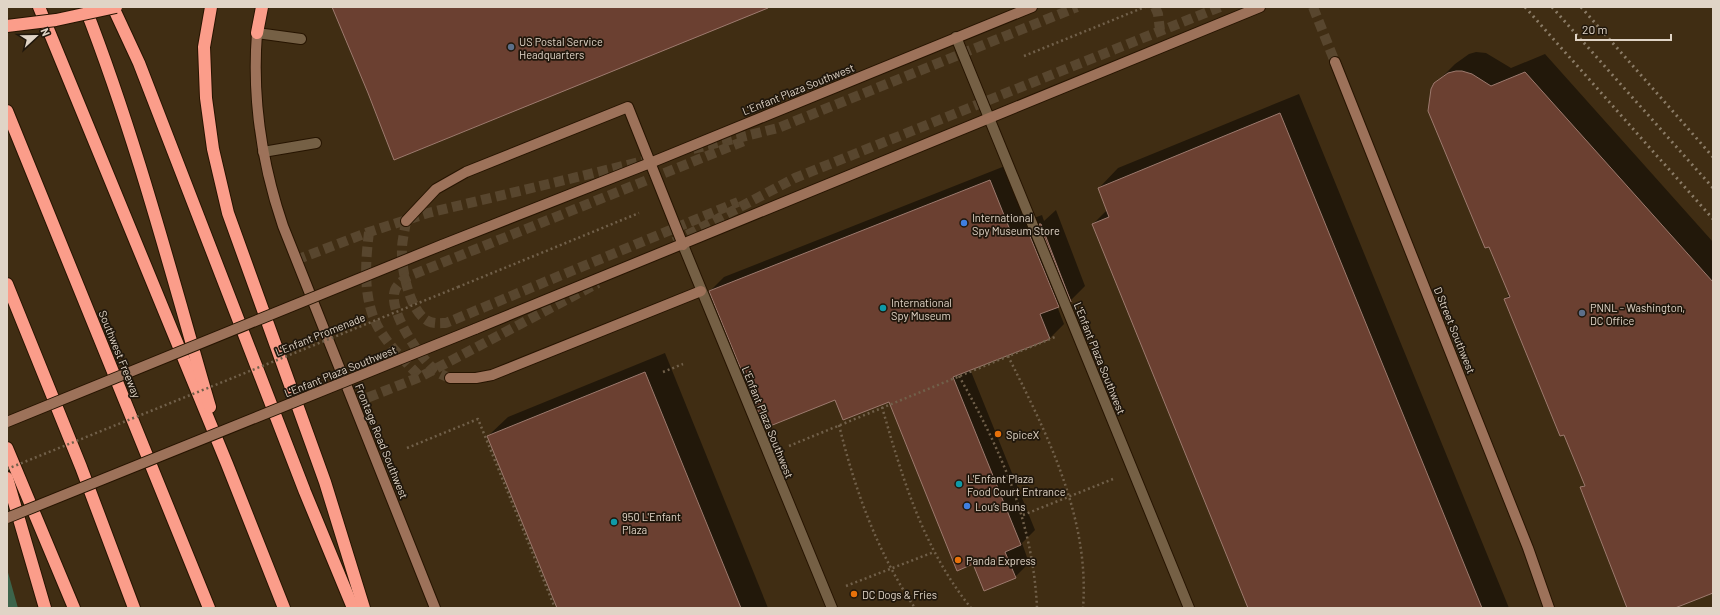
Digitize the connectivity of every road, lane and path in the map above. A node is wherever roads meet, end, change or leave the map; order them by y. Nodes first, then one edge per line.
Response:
1 (38, 7) edge
2 (85, 7) edge
3 (115, 7) edge
4 (211, 7) edge
5 (262, 7) edge
6 (1032, 7) edge
7 (1145, 7) edge
8 (1260, 7) edge
9 (104, 9) edge
10 (7, 26) edge
11 (257, 33) junction
12 (956, 37) junction
13 (301, 39) dead end
14 (1024, 56) dead end
15 (1335, 62) tunnel mouth
16 (7, 111) edge
17 (988, 118) junction
18 (316, 143) dead end
19 (263, 152) junction
20 (650, 163) junction
21 (638, 213) dead end
22 (406, 221) tunnel mouth
23 (683, 245) junction
24 (7, 284) edge
25 (701, 291) junction
26 (1057, 336) dead end
27 (1008, 356) junction
28 (683, 364) dead end
29 (663, 372) dead end
30 (959, 376) junction
31 (450, 378) tunnel mouth
32 (882, 407) junction
33 (7, 422) edge
34 (839, 425) junction
35 (788, 446) dead end
36 (7, 448) edge
37 (407, 448) dead end
38 (227, 464) junction
39 (7, 469) edge
40 (7, 478) edge
41 (1115, 478) dead end
42 (1070, 497) junction
43 (1023, 515) junction
44 (7, 518) edge
45 (934, 552) junction
46 (891, 569) junction
47 (844, 587) dead end
48 (45, 608) edge
49 (74, 608) edge
50 (134, 608) edge
51 (209, 608) edge
52 (284, 608) edge
53 (353, 608) edge
54 (364, 608) edge
55 (436, 608) edge
56 (555, 608) edge
57 (832, 608) edge
58 (915, 608) edge
59 (971, 608) edge
60 (1037, 608) edge
61 (1083, 608) edge
62 (1189, 608) edge
63 (1549, 608) edge

1 - 38 highway
2 - 38 highway
3 - 9 highway, bridge
3 - 53 highway
4 - 54 highway
5 - 11 highway
6 - 12 street, L'Enfant Plaza Southwest
7 - 14 path
8 - 17 street, L'Enfant Plaza Southwest
9 - 10 highway, bridge
11 - 13 street
11 - 19 street, Frontage Road Southwest
12 - 17 street, L'Enfant Plaza Southwest
12 - 20 street, L'Enfant Plaza Southwest
15 - 63 street, D Street Southwest
16 - 51 highway, Southwest Freeway
17 - 23 street, L'Enfant Plaza Southwest
17 - 62 street, L'Enfant Plaza Southwest
18 - 19 street
19 - 55 street, Frontage Road Southwest
20 - 22 street
20 - 23 street, L'Enfant Plaza Southwest
20 - 33 street, L'Enfant Plaza Southwest, bridge
21 - 39 path, L'Enfant Promenade, bridge
23 - 25 street, L'Enfant Plaza Southwest
23 - 44 street, L'Enfant Plaza Southwest, bridge
24 - 50 highway
25 - 31 street
25 - 57 street, L'Enfant Plaza Southwest
26 - 27 path
27 - 30 path
27 - 42 path
28 - 29 path
30 - 32 path
30 - 43 path
32 - 34 path
32 - 45 path
34 - 35 path
34 - 46 path
36 - 49 highway
37 - 56 path
38 - 52 highway
40 - 48 highway
41 - 42 path
42 - 43 path
42 - 61 path
43 - 60 path
45 - 46 path
45 - 59 path
46 - 47 path
46 - 58 path

